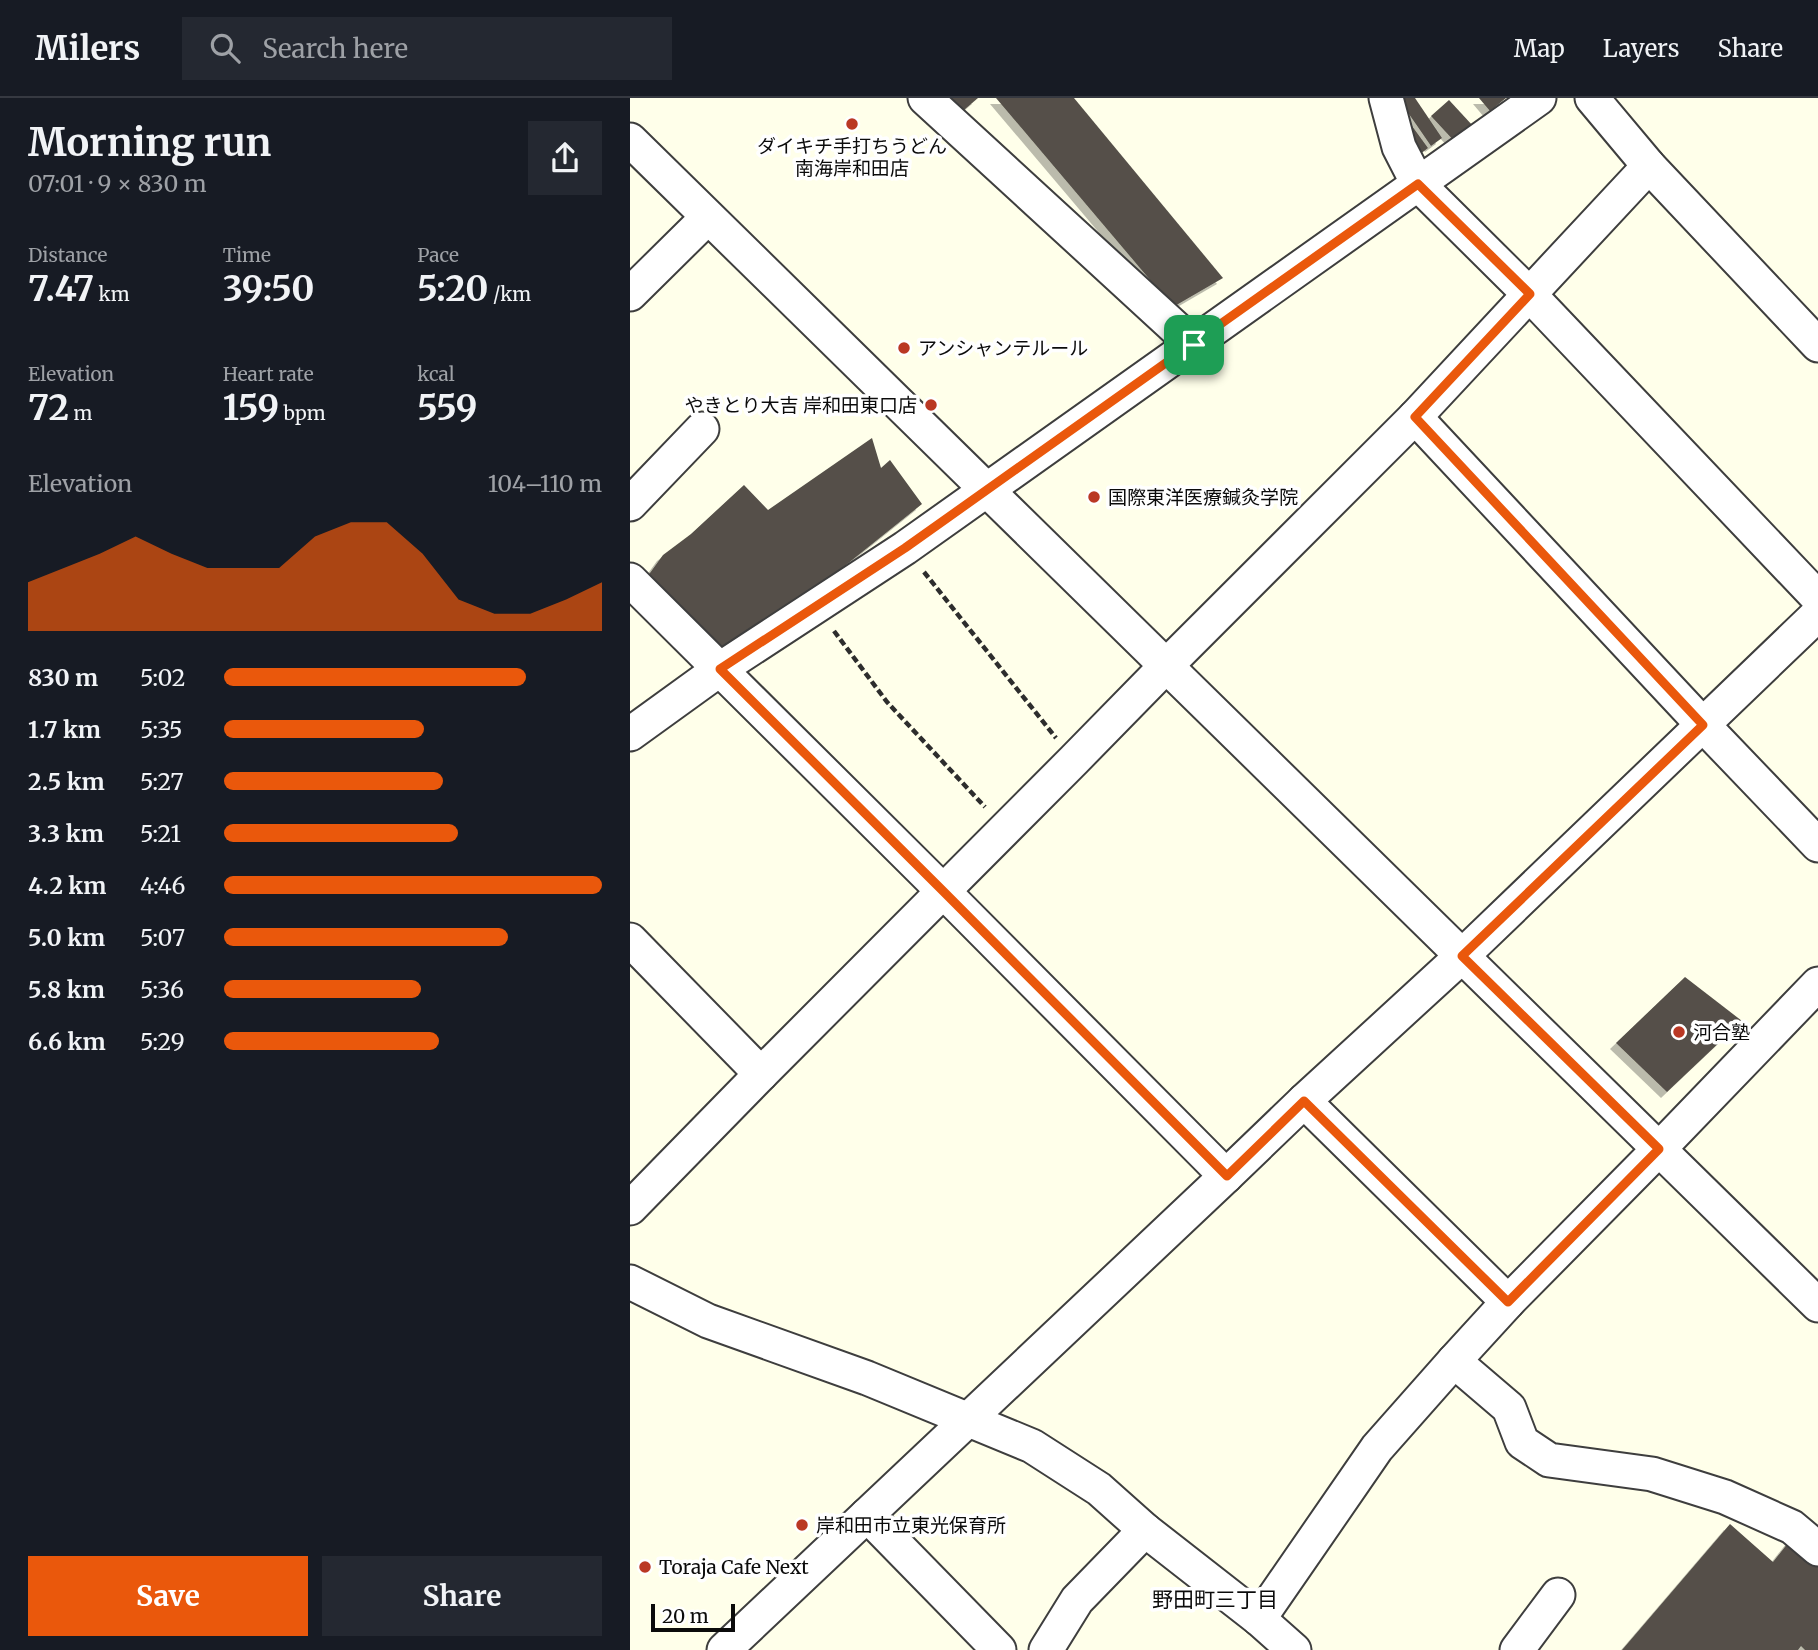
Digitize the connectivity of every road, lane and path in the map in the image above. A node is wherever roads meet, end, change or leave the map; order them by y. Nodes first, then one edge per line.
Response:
1 (925, 98) edge
2 (1386, 98) edge
3 (1539, 98) edge
4 (1592, 98) edge
5 (630, 140) edge
6 (1649, 166) junction
7 (1418, 184) junction
8 (708, 217) junction
9 (630, 294) edge
10 (1530, 294) junction
11 (1194, 345) junction
12 (1818, 345) edge
13 (1415, 417) junction
14 (702, 429) dead end
15 (986, 490) junction
16 (630, 504) edge
17 (905, 548) junction
18 (630, 580) edge
19 (1818, 598) edge
20 (816, 607) junction
21 (1818, 614) edge
22 (1166, 666) junction
23 (720, 669) junction
24 (1703, 725) junction
25 (630, 734) edge
26 (1074, 760) junction
27 (1005, 829) junction
28 (1818, 845) edge
29 (943, 891) junction
30 (630, 940) edge
31 (1462, 956) junction
32 (1818, 984) edge
33 (761, 1074) junction
34 (1304, 1101) junction
35 (1659, 1149) junction
36 (1227, 1176) junction
37 (630, 1208) edge
38 (630, 1282) edge
39 (1508, 1302) junction
40 (1818, 1305) edge
41 (1454, 1361) junction
42 (969, 1419) junction
43 (867, 1516) junction
44 (1145, 1530) junction
45 (1818, 1549) edge
46 (1558, 1595) dead end
47 (1259, 1619) junction
48 (724, 1650) edge
49 (999, 1650) edge
50 (1046, 1650) edge
51 (1294, 1650) edge
52 (1517, 1650) edge

1 - 11 street
2 - 7 street
3 - 7 street
4 - 6 street
5 - 8 street
6 - 10 street
6 - 12 street
7 - 10 street
7 - 11 street
8 - 9 street
8 - 15 street
10 - 13 street
10 - 19 street
11 - 15 street
13 - 22 street
13 - 24 street
14 - 16 street
15 - 17 street
15 - 22 street
17 - 20 street
17 - 26 path
18 - 23 street
20 - 23 street
20 - 27 path
21 - 24 street
22 - 26 street
22 - 31 street
23 - 25 street
23 - 29 street
24 - 28 street
24 - 31 street
26 - 27 street
27 - 29 street
29 - 33 street
29 - 36 street
30 - 33 street
31 - 34 street
31 - 35 street
32 - 35 street
33 - 37 street
34 - 36 street
34 - 39 street
35 - 39 street
35 - 40 street
36 - 42 street
38 - 42 street
39 - 41 street
41 - 45 street
41 - 47 street
42 - 43 street
42 - 44 street
43 - 48 street
43 - 49 street
44 - 47 street
44 - 50 street
46 - 52 street
47 - 51 street

